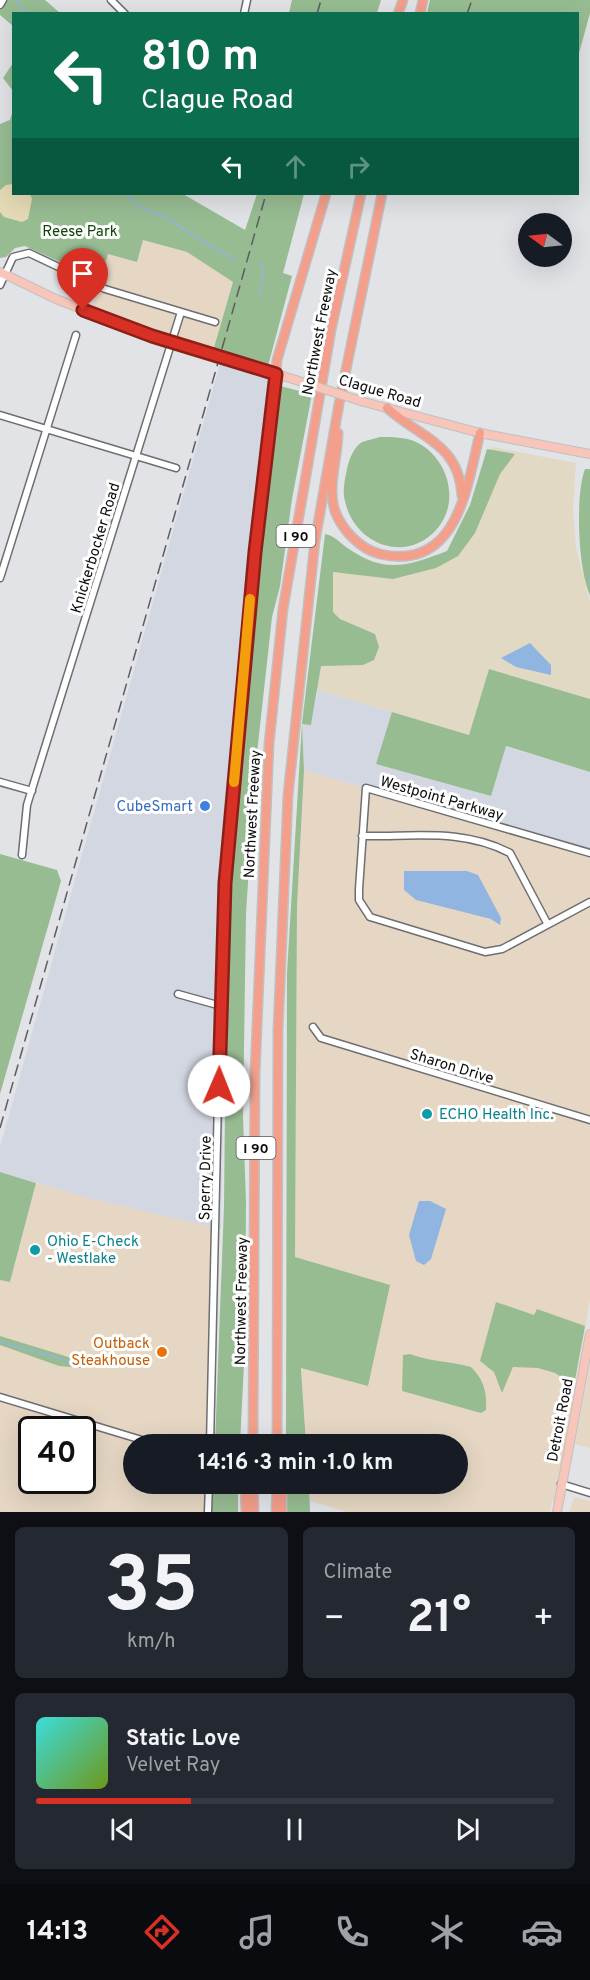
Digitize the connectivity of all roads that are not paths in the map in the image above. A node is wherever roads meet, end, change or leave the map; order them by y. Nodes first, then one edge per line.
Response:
1 (3, 0) edge
2 (111, 0) edge
3 (0, 5) edge
4 (123, 12) edge
5 (326, 195) edge
6 (361, 195) edge
7 (382, 195) edge
8 (3, 273) edge
9 (0, 285) edge
10 (181, 312) junction
11 (216, 322) dead end
12 (76, 335) dead end
13 (276, 374) junction
14 (387, 408) junction
15 (337, 411) junction
16 (0, 415) edge
17 (47, 429) junction
18 (480, 433) junction
19 (590, 454) edge
20 (137, 456) junction
21 (176, 468) dead end
22 (462, 505) junction
23 (0, 578) edge
24 (0, 782) edge
25 (32, 791) junction
26 (362, 836) junction
27 (590, 853) edge
28 (22, 855) dead end
29 (590, 902) edge
30 (547, 923) junction
31 (178, 993) dead end
32 (221, 1006) junction
33 (313, 1027) dead end
34 (590, 1120) edge
35 (590, 1334) edge
36 (0, 1397) edge
37 (252, 1413) junction
38 (123, 1434) edge
39 (210, 1434) edge
40 (249, 1434) edge
41 (253, 1434) edge
42 (278, 1434) edge
43 (561, 1484) junction
44 (590, 1493) edge
45 (209, 1494) edge
46 (246, 1494) edge
47 (253, 1494) edge
48 (277, 1494) edge
49 (282, 1494) edge
50 (208, 1512) edge
51 (246, 1512) edge
52 (254, 1512) edge
53 (276, 1512) edge
54 (282, 1512) edge
55 (557, 1512) edge

1 - 3 street
2 - 4 street
5 - 13 highway
6 - 37 highway, Northwest Freeway / I 90
7 - 15 highway, I 90
8 - 9 street
8 - 10 street
8 - 13 main road, Clague Road, bridge
10 - 11 street
10 - 20 street, Knickerbocker Road
12 - 17 street
13 - 14 main road, Clague Road, bridge
13 - 32 street, Sperry Drive
14 - 18 main road, Clague Road
14 - 22 highway
15 - 22 highway
15 - 42 highway, I 90
16 - 17 street
17 - 20 street
17 - 23 street
18 - 19 main road, Clague Road
18 - 22 highway
20 - 21 street
20 - 25 street, Knickerbocker Road
24 - 25 street
25 - 28 street, Knickerbocker Road
26 - 27 street, Westpoint Parkway
26 - 30 street
26 - 30 street, Westpoint Parkway
29 - 30 street, Westpoint Parkway
31 - 32 street
32 - 39 street, Sperry Drive
33 - 34 street, Sharon Drive
35 - 43 main road, Detroit Road
36 - 38 street
37 - 40 highway
37 - 41 highway, Northwest Freeway / I 90
43 - 44 street
43 - 55 main road, Detroit Road
45 - 50 street
46 - 51 highway
47 - 52 highway
48 - 53 highway
49 - 54 highway

